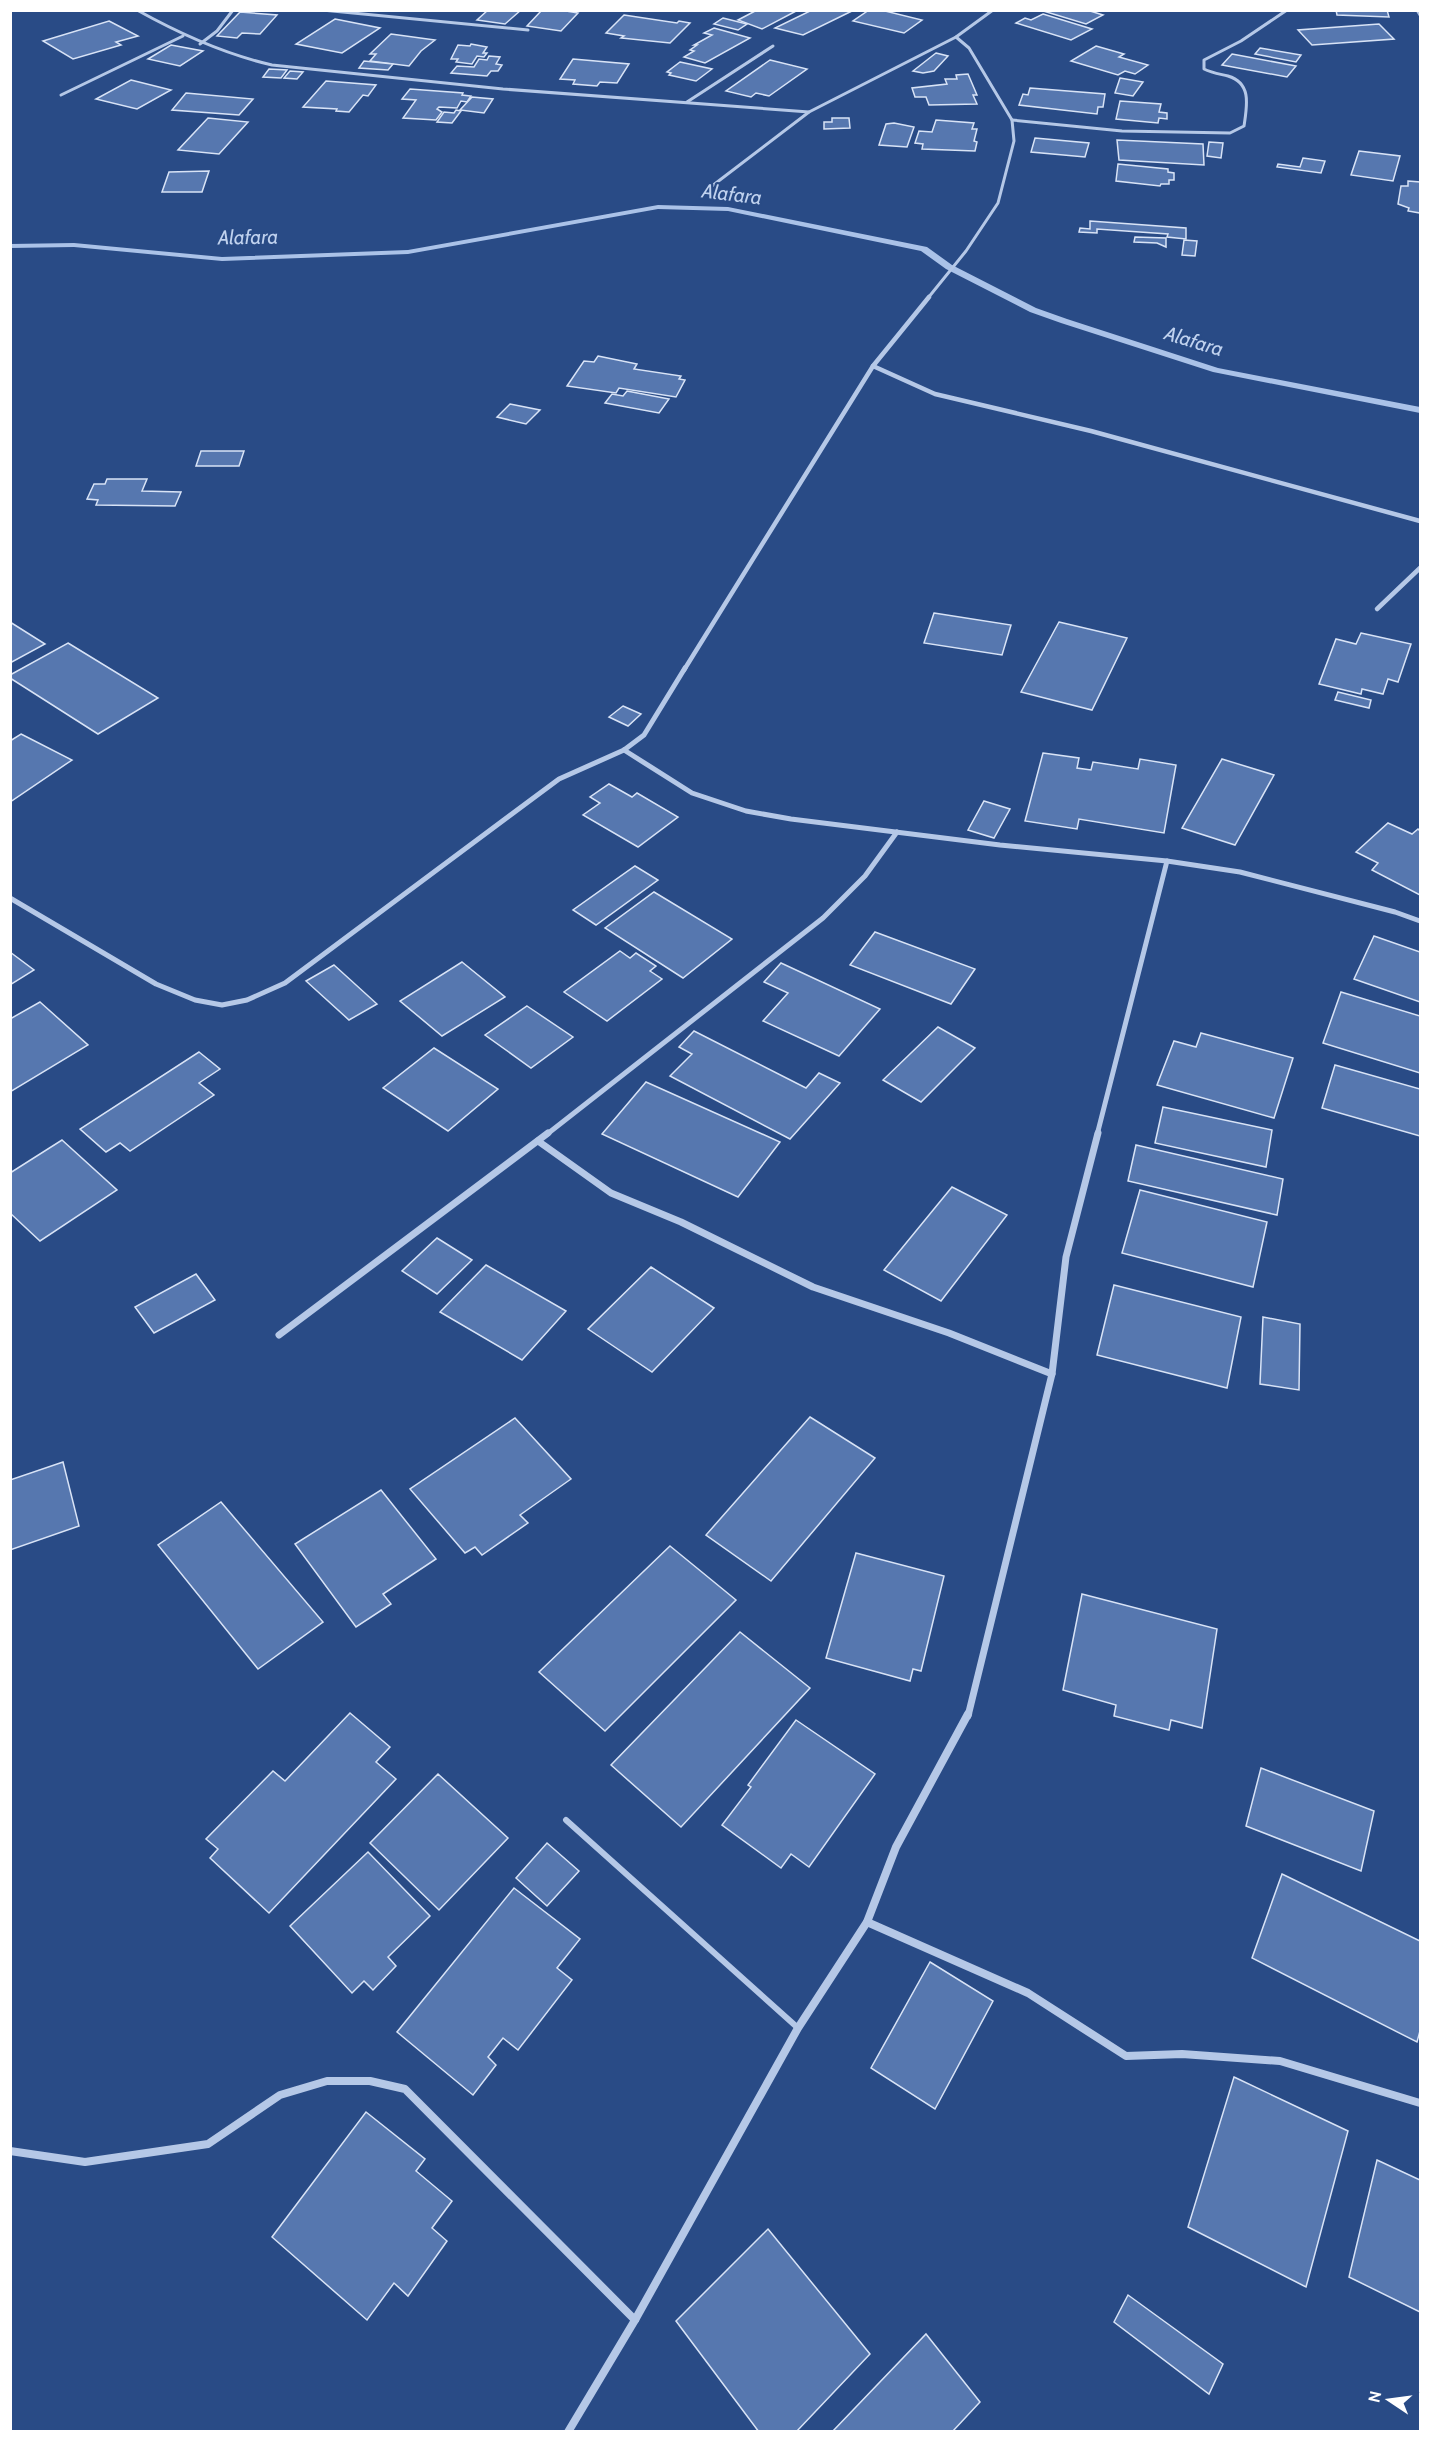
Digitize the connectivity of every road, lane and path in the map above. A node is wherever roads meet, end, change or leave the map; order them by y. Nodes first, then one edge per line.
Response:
1 (137, 10) edge
2 (233, 10) edge
3 (322, 10) edge
4 (993, 10) edge
5 (1287, 10) edge
6 (1417, 10) edge
7 (1420, 15) edge
8 (528, 30) dead end
9 (183, 36) junction
10 (956, 37) junction
11 (200, 44) junction
12 (773, 46) dead end
13 (61, 95) dead end
14 (686, 103) junction
15 (809, 112) junction
16 (1012, 120) junction
17 (712, 186) dead end
18 (873, 366) junction
19 (1420, 521) edge
20 (1420, 568) edge
21 (1377, 609) dead end
22 (624, 750) junction
23 (897, 832) junction
24 (1167, 861) junction
25 (10, 898) edge
26 (1420, 921) edge
27 (538, 1140) junction
28 (279, 1335) dead end
29 (1052, 1374) junction
30 (566, 1820) dead end
31 (867, 1922) junction
32 (798, 2028) junction
33 (1420, 2103) edge
34 (10, 2151) edge
35 (636, 2320) junction
36 (568, 2432) edge

1 - 9 street
2 - 11 street
3 - 8 street
4 - 10 street
5 - 16 street
6 - 7 street
9 - 11 street
9 - 13 street
10 - 15 street
10 - 16 street
11 - 14 street
12 - 14 street
14 - 15 street
15 - 17 street
16 - 18 street
18 - 19 street
18 - 22 street
20 - 21 street
22 - 23 street
22 - 25 street
23 - 24 street
23 - 27 street
24 - 26 street
24 - 29 street
27 - 28 street
27 - 29 street
29 - 31 street
30 - 32 lane
31 - 32 street
31 - 33 street
32 - 35 street
34 - 35 street
35 - 36 street

